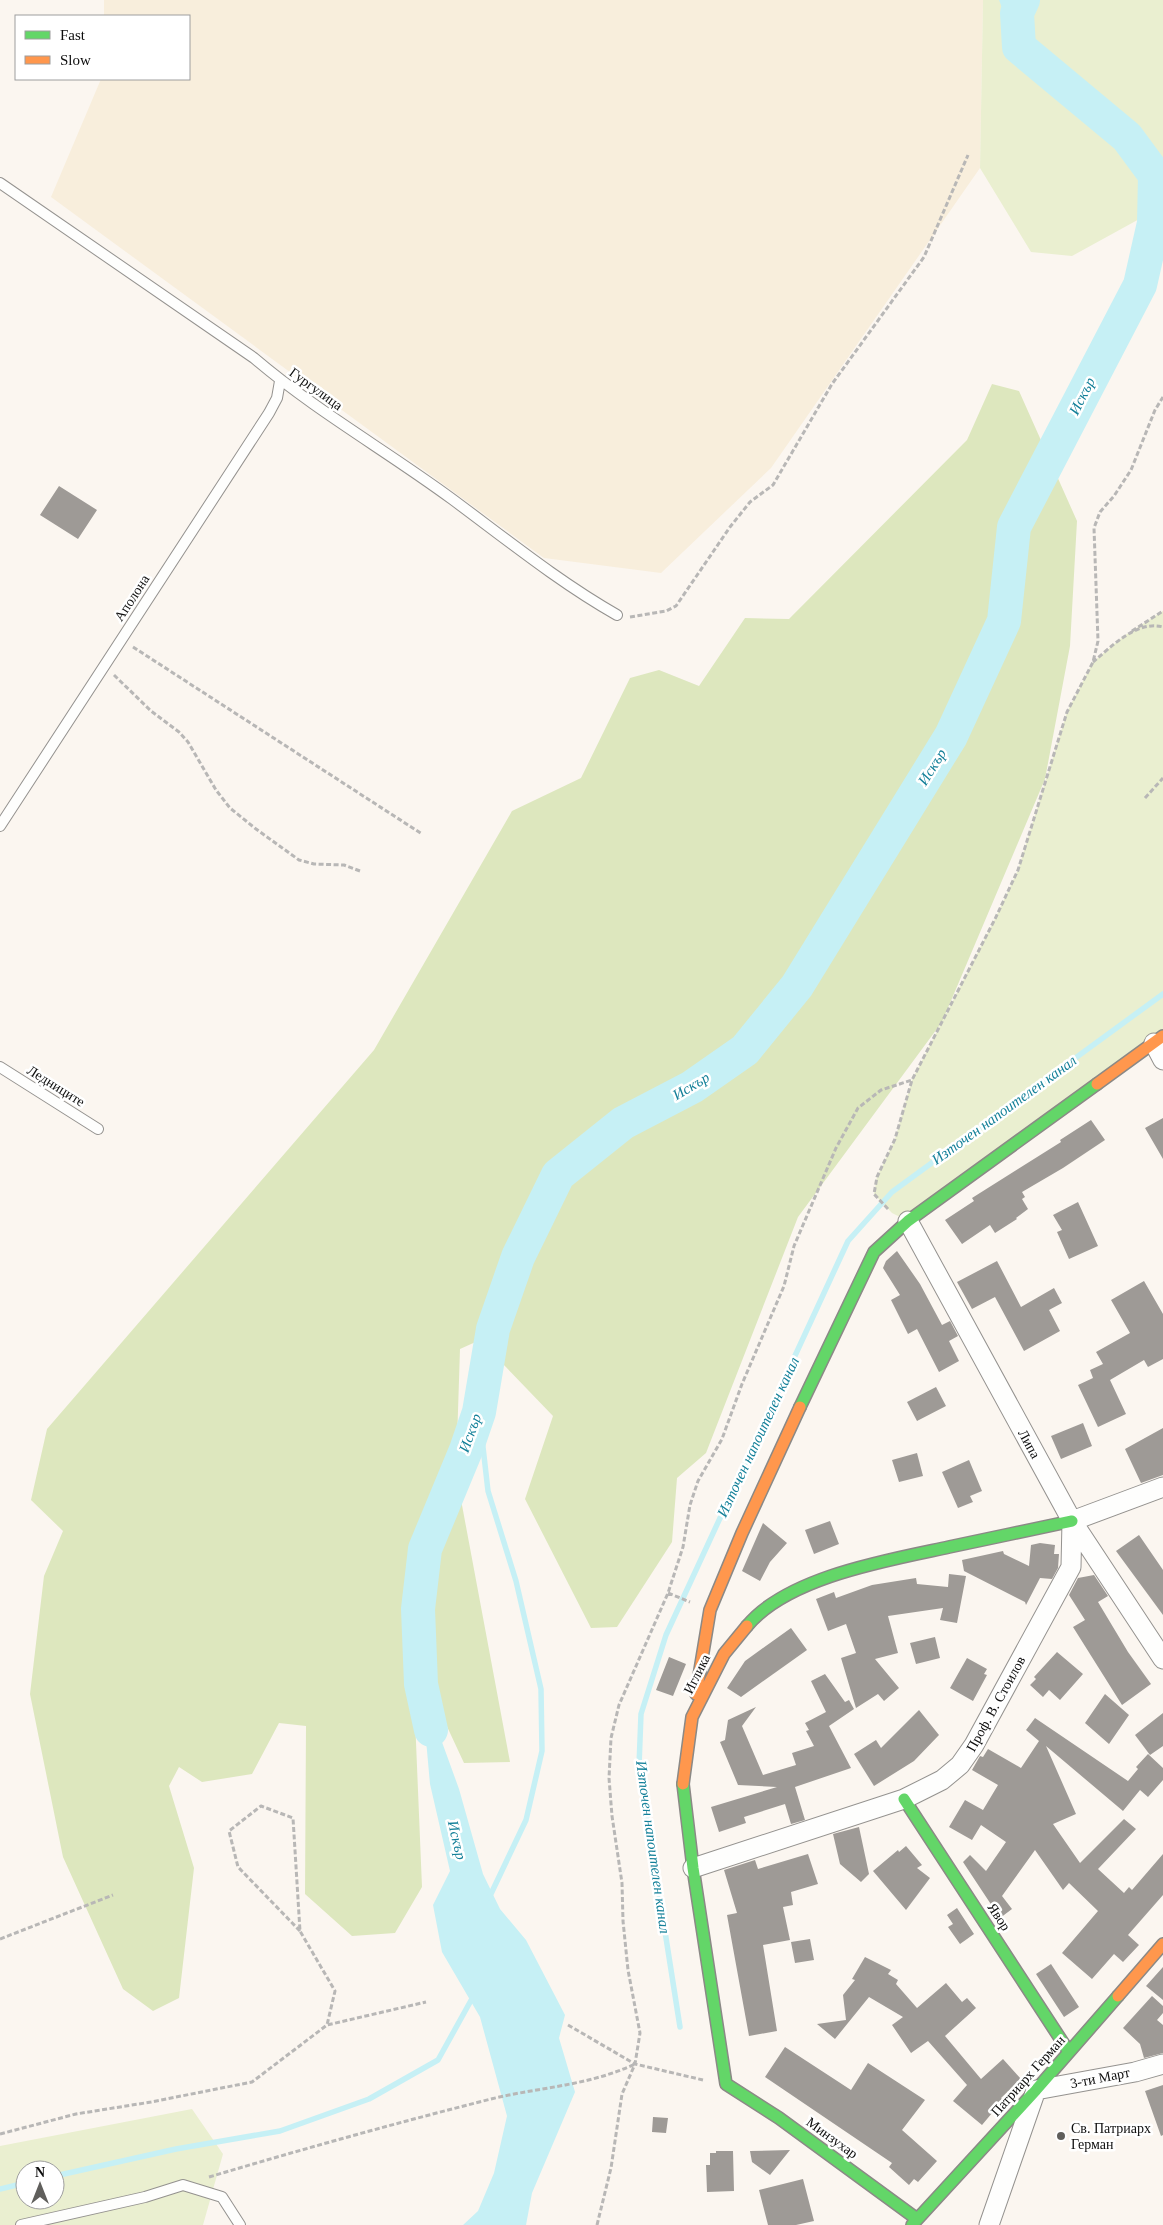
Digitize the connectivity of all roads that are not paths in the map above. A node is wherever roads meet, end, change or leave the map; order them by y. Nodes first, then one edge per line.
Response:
1 (0, 183) edge
2 (280, 381) junction
3 (617, 615) road end
4 (0, 826) edge
5 (1158, 1039) edge
6 (1163, 1060) edge
7 (0, 1067) edge
8 (98, 1129) dead end
9 (900, 1217) junction
10 (1163, 1487) edge
11 (1072, 1521) junction
12 (1163, 1659) edge
13 (692, 1717) junction
14 (904, 1799) junction
15 (693, 1868) junction
16 (1163, 1944) edge
17 (1069, 2052) junction
18 (1163, 2064) edge
19 (726, 2084) joint
20 (1036, 2090) junction
21 (915, 2222) edge
22 (21, 2225) edge
23 (240, 2225) edge
24 (989, 2225) edge

1 - 2 lane, Гургулица
2 - 3 lane, Гургулица
2 - 4 lane, Аполона
5 - 6 street
5 - 9 street
7 - 8 lane, Ледниците
9 - 11 street, Липа
9 - 13 street
10 - 11 street
11 - 12 street, Липа
11 - 13 street, Иглика
11 - 14 street, Проф. В. Стоилов
13 - 15 street, Иглика
14 - 15 street, Проф. В. Стоилов
14 - 17 street, Явор
15 - 19 street, Иглика
16 - 17 street, Патриарх Герман
17 - 20 street, Патриарх Герман
18 - 20 street, 3-ти Март
19 - 21 street, Минзухар
20 - 21 street, Патриарх Герман
20 - 24 street
22 - 23 lane

